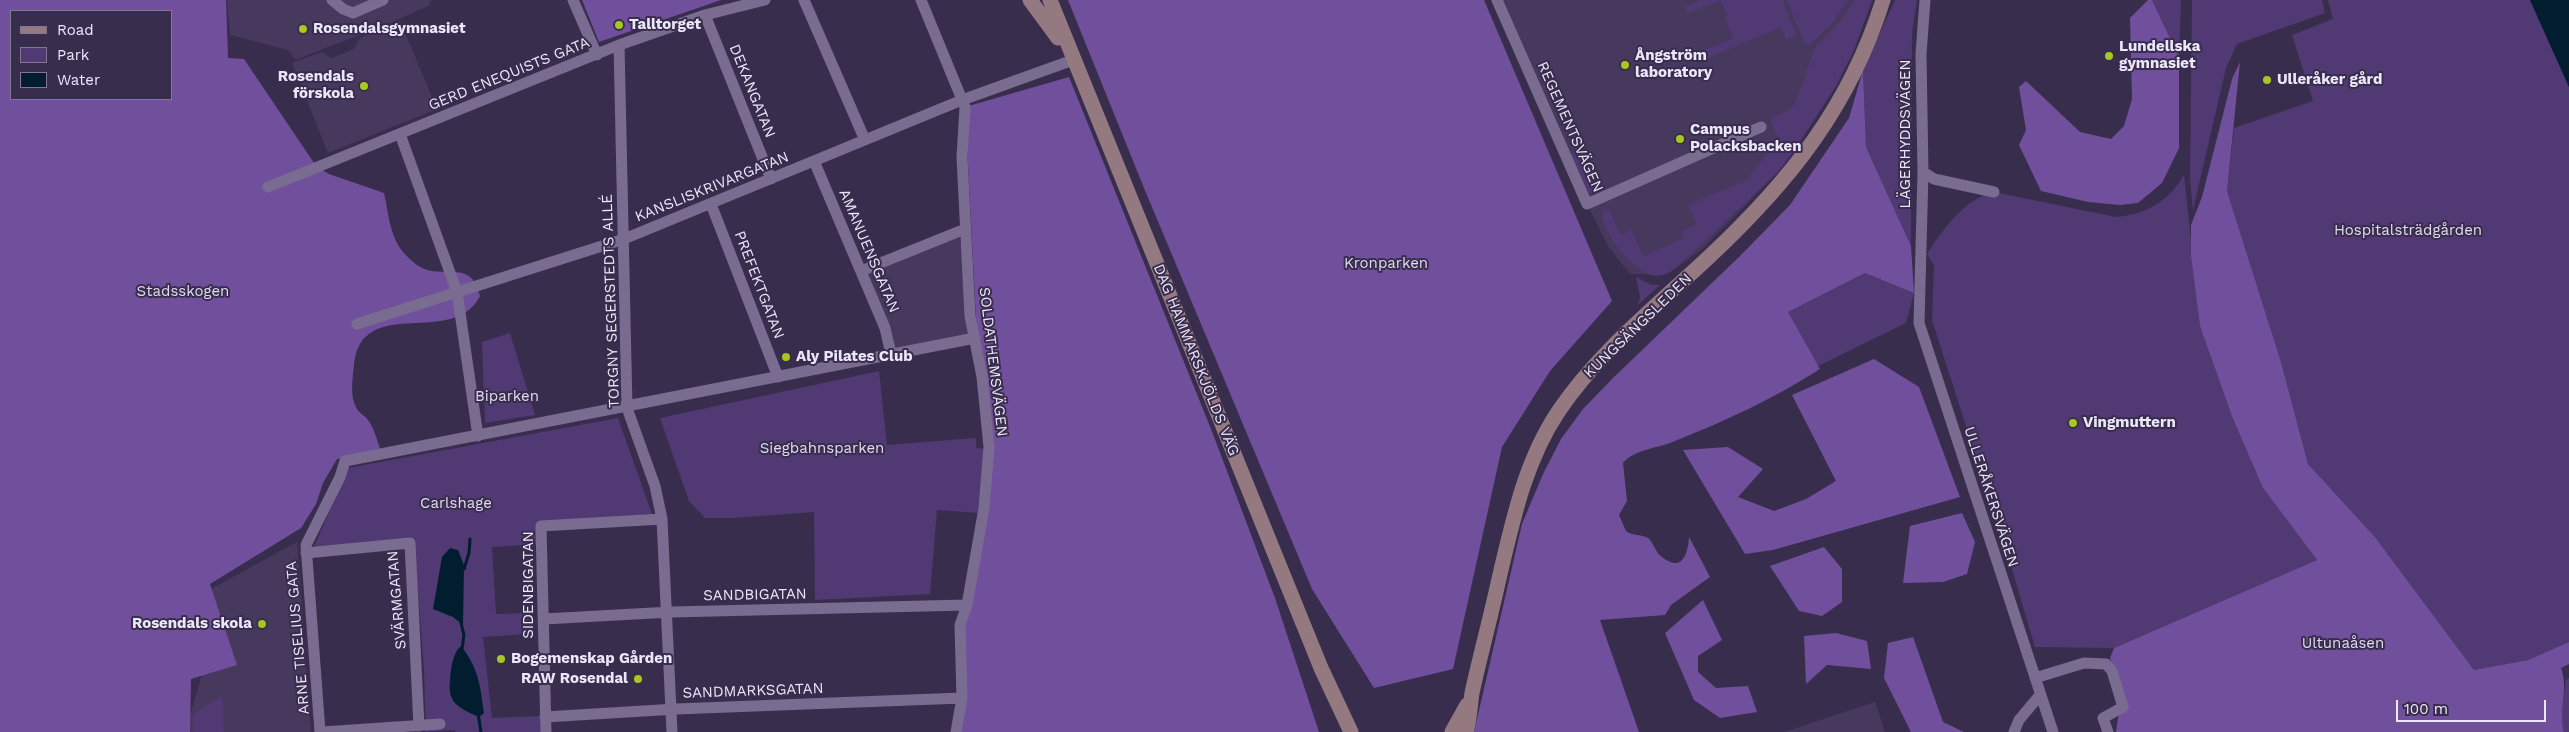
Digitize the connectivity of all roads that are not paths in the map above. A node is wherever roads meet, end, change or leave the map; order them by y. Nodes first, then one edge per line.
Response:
1 (332, 0) edge
2 (383, 0) edge
3 (574, 0) edge
4 (765, 0) edge
5 (804, 0) edge
6 (922, 0) edge
7 (1030, 0) edge
8 (1050, 0) edge
9 (1497, 0) edge
10 (1883, 0) edge
11 (1924, 0) edge
12 (705, 15) junction
13 (619, 45) junction
14 (597, 55) junction
15 (1071, 56) junction
16 (962, 100) junction
17 (1760, 128) dead end
18 (400, 134) junction
19 (865, 140) junction
20 (814, 161) junction
21 (1923, 172) junction
22 (771, 179) junction
23 (268, 187) dead end
24 (1994, 192) dead end
25 (711, 204) junction
26 (965, 229) junction
27 (624, 240) junction
28 (1921, 268) joint
29 (861, 271) junction
30 (457, 292) junction
31 (357, 324) dead end
32 (975, 338) junction
33 (891, 354) junction
34 (778, 377) junction
35 (627, 408) junction
36 (478, 436) junction
37 (662, 519) junction
38 (306, 553) junction
39 (966, 605) junction
40 (666, 612) junction
41 (544, 619) junction
42 (1321, 668) junction
43 (2036, 678) junction
44 (1472, 694) junction
45 (2040, 695) junction
46 (962, 698) junction
47 (671, 709) junction
48 (545, 717) junction
49 (440, 724) dead end
50 (419, 726) junction
51 (388, 730) edge
52 (322, 732) edge
53 (546, 732) edge
54 (672, 732) edge
55 (956, 732) edge
56 (1341, 732) edge
57 (1351, 732) edge
58 (1452, 732) edge
59 (1466, 732) edge
60 (2014, 732) edge
61 (2053, 732) edge
62 (2108, 732) edge

1 - 2 street
3 - 14 street
4 - 12 street, GERD ENEQUISTS GATA
5 - 19 street
6 - 16 street, SOLDATHEMSVÄGEN
7 - 15 main road, DAG HAMMARSKJÖLDS VÄG
8 - 15 main road, DAG HAMMARSKJÖLDS VÄG
9 - 17 street, REGEMENTSVÄGEN
10 - 44 main road, KUNGSÄNGSLEDEN
11 - 21 street, LÄGERHYDDSVÄGEN
12 - 13 street, GERD ENEQUISTS GATA
12 - 22 street, DEKANGATAN
13 - 14 street, GERD ENEQUISTS GATA
13 - 27 street, TORGNY SEGERSTEDTS ALLÉ
14 - 18 street, GERD ENEQUISTS GATA
15 - 16 street, KANSLISKRIVARGATAN
15 - 42 main road, DAG HAMMARSKJÖLDS VÄG
16 - 19 street, KANSLISKRIVARGATAN
16 - 26 street, SOLDATHEMSVÄGEN
18 - 23 street, GERD ENEQUISTS GATA
18 - 30 street
19 - 20 street, KANSLISKRIVARGATAN
20 - 22 street, KANSLISKRIVARGATAN
20 - 29 street, AMANUENSGATAN
21 - 24 street
21 - 28 street, LÄGERHYDDSVÄGEN
22 - 25 street, KANSLISKRIVARGATAN
25 - 27 street, KANSLISKRIVARGATAN
25 - 34 street, PREFEKTGATAN
26 - 29 street
26 - 32 street, SOLDATHEMSVÄGEN
27 - 30 street, KANSLISKRIVARGATAN
27 - 35 street, TORGNY SEGERSTEDTS ALLÉ
28 - 43 street, ULLERÅKERSVÄGEN
29 - 33 street, AMANUENSGATAN
30 - 31 street, KANSLISKRIVARGATAN
30 - 36 street
32 - 33 street
32 - 39 street, SOLDATHEMSVÄGEN
33 - 34 street
34 - 35 street
35 - 36 street
35 - 37 street, TORGNY SEGERSTEDTS ALLÉ
36 - 38 street, ARNE TISELIUS GATA
37 - 40 street, TORGNY SEGERSTEDTS ALLÉ
37 - 41 street, SIDENBIGATAN
38 - 50 street, SVÄRMGATAN
38 - 52 street, ARNE TISELIUS GATA
39 - 40 street, SANDBIGATAN
39 - 46 street, SOLDATHEMSVÄGEN
40 - 41 street, SANDBIGATAN
40 - 47 street, TORGNY SEGERSTEDTS ALLÉ
41 - 48 street, SIDENBIGATAN
42 - 56 main road, DAG HAMMARSKJÖLDS VÄG
42 - 57 main road, DAG HAMMARSKJÖLDS VÄG
43 - 45 street, ULLERÅKERSVÄGEN
43 - 62 street
44 - 58 main road, KUNGSÄNGSLEDEN
44 - 59 main road, KUNGSÄNGSLEDEN
45 - 60 street
45 - 61 street, ULLERÅKERSVÄGEN
46 - 47 street, SANDMARKSGATAN
46 - 55 street, SOLDATHEMSVÄGEN
47 - 48 street, SANDMARKSGATAN
47 - 54 street, TORGNY SEGERSTEDTS ALLÉ
48 - 53 street, SIDENBIGATAN
49 - 50 street
50 - 51 street
51 - 52 street

